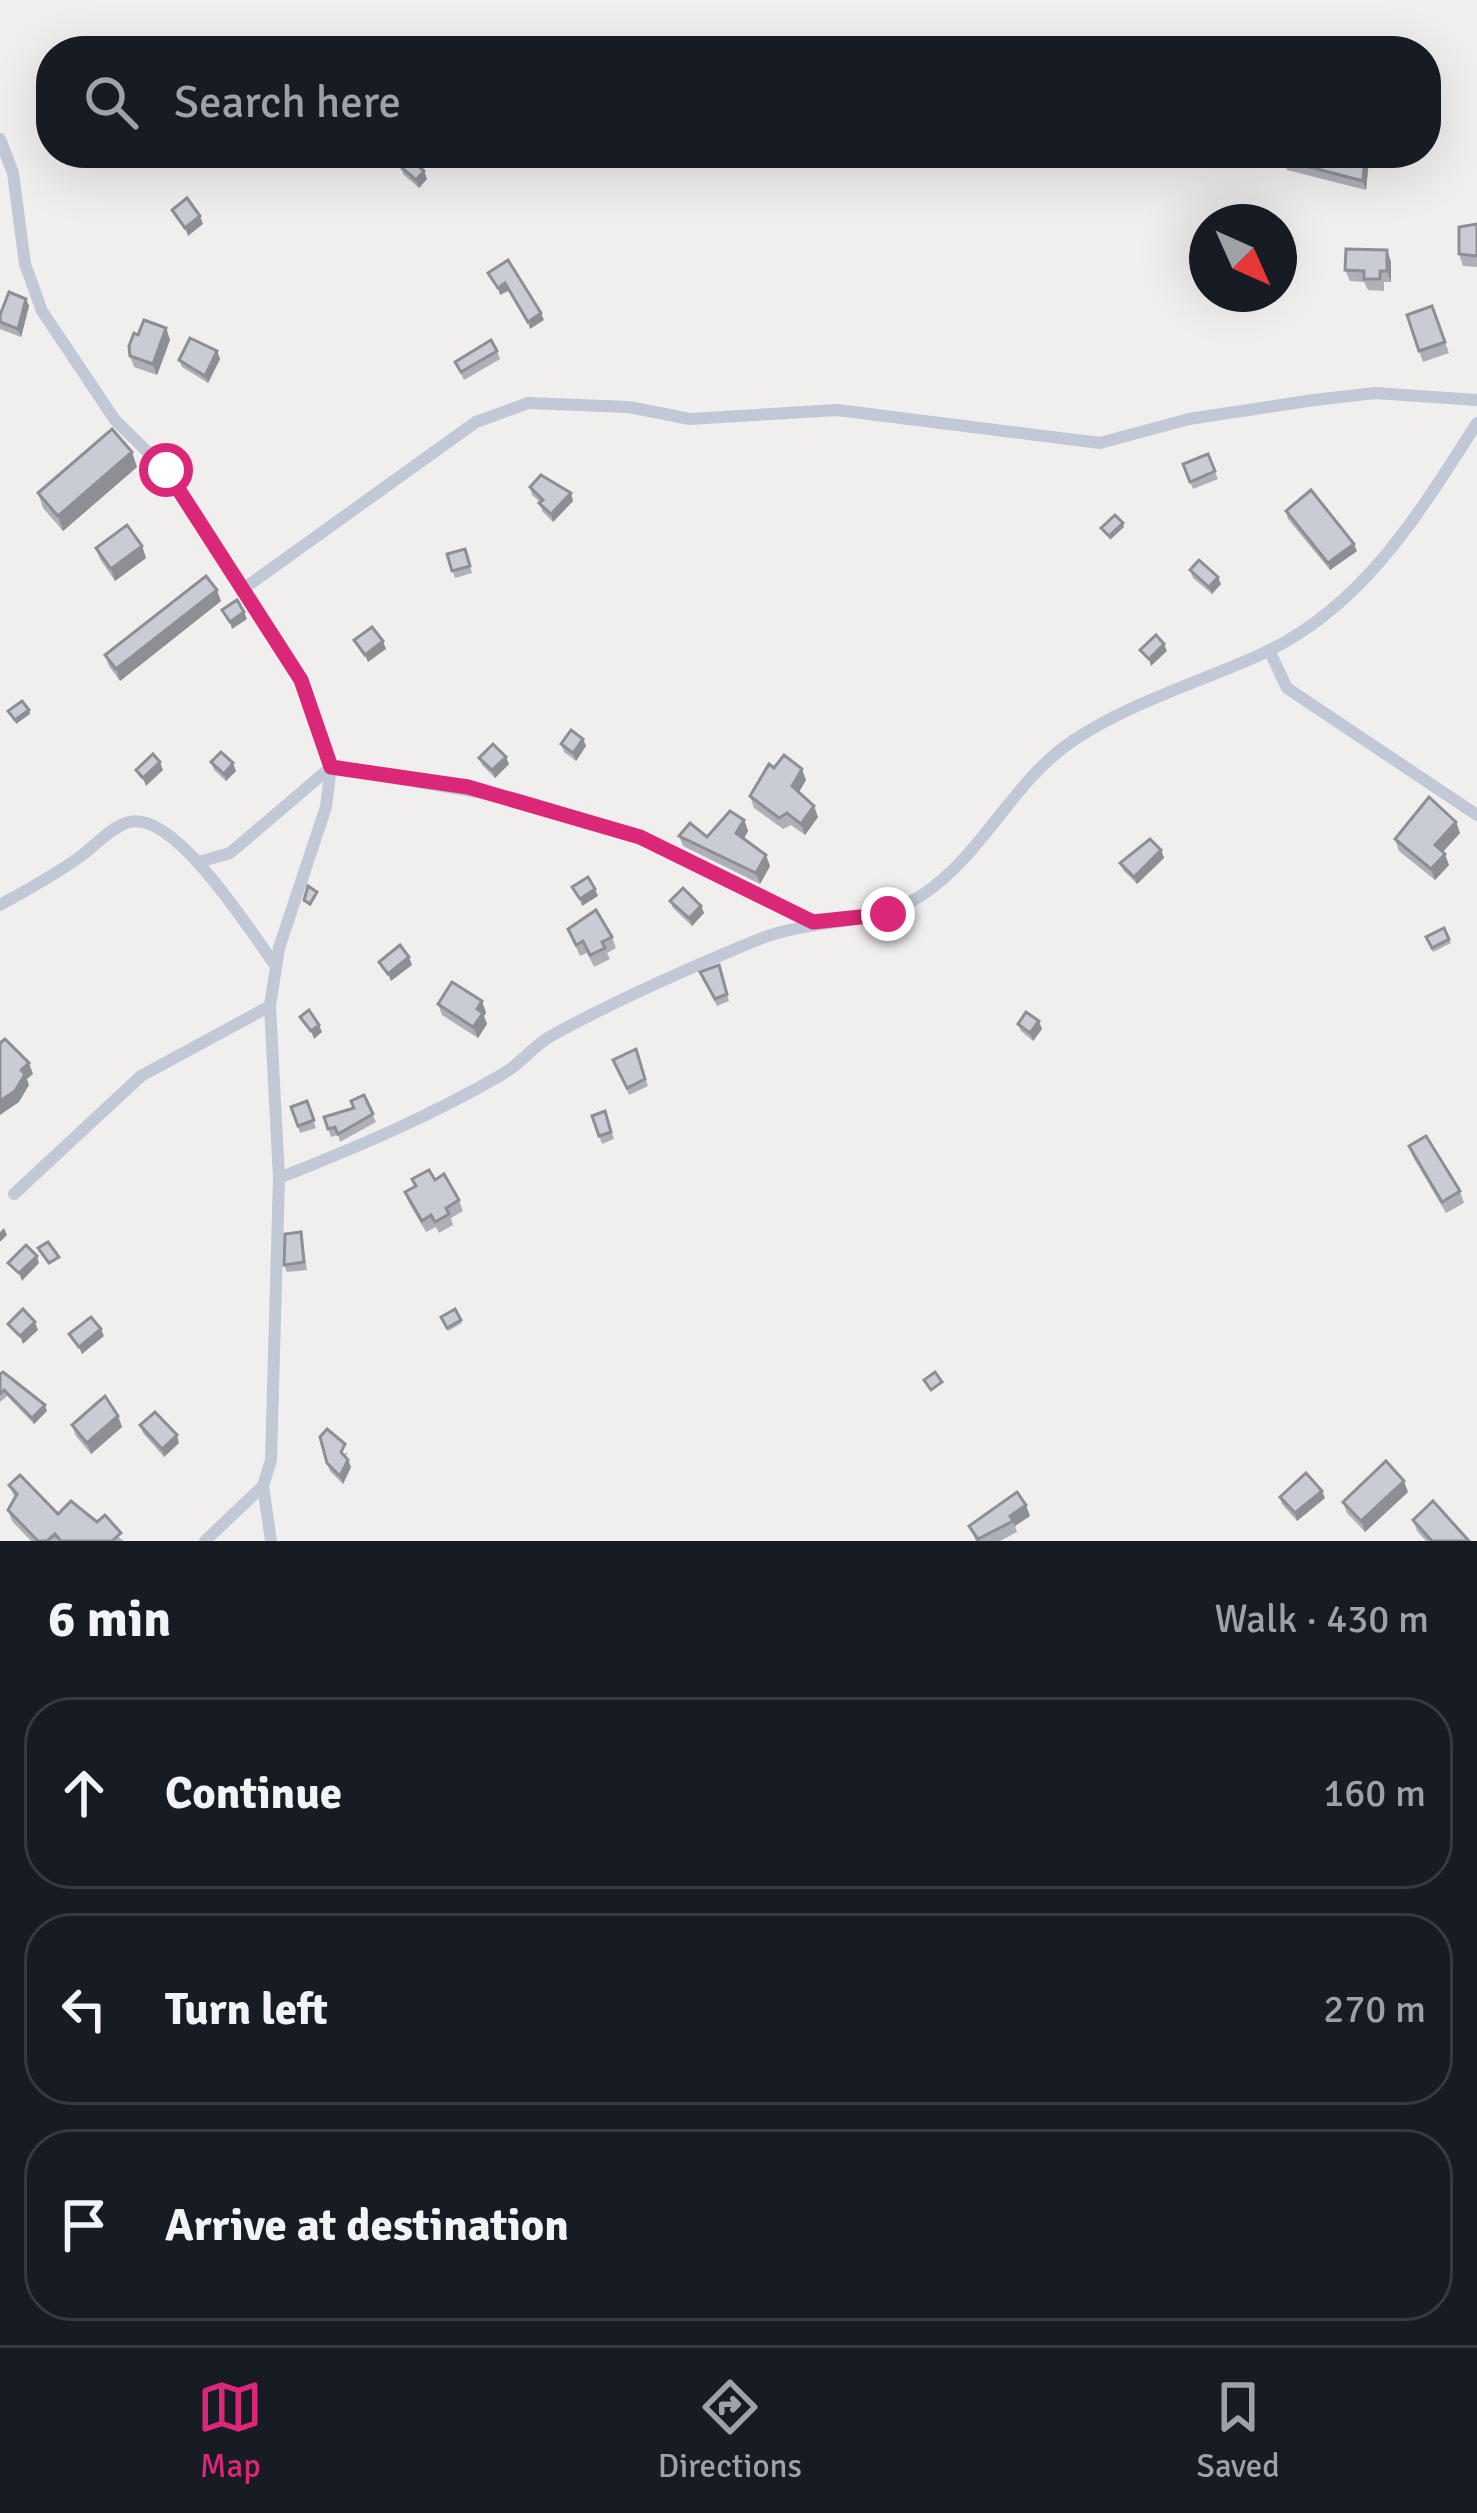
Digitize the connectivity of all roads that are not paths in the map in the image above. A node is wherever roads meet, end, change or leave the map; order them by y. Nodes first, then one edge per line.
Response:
1 (0, 139) edge
2 (1477, 400) edge
3 (1477, 423) edge
4 (242, 589) junction
5 (1269, 650) junction
6 (331, 767) junction
7 (1477, 815) edge
8 (199, 862) junction
9 (0, 905) edge
10 (813, 922) junction
11 (276, 966) junction
12 (270, 1006) junction
13 (279, 1178) junction
14 (14, 1194) dead end
15 (263, 1486) junction
16 (206, 1541) edge
17 (271, 1541) edge

1 - 4 street
2 - 4 street
3 - 5 street
4 - 6 street
5 - 7 street
5 - 10 street
6 - 8 street
6 - 10 street
6 - 11 street
8 - 9 street
8 - 11 street
10 - 13 street
11 - 12 street
12 - 13 street
12 - 14 street
13 - 15 street
15 - 16 street
15 - 17 street

